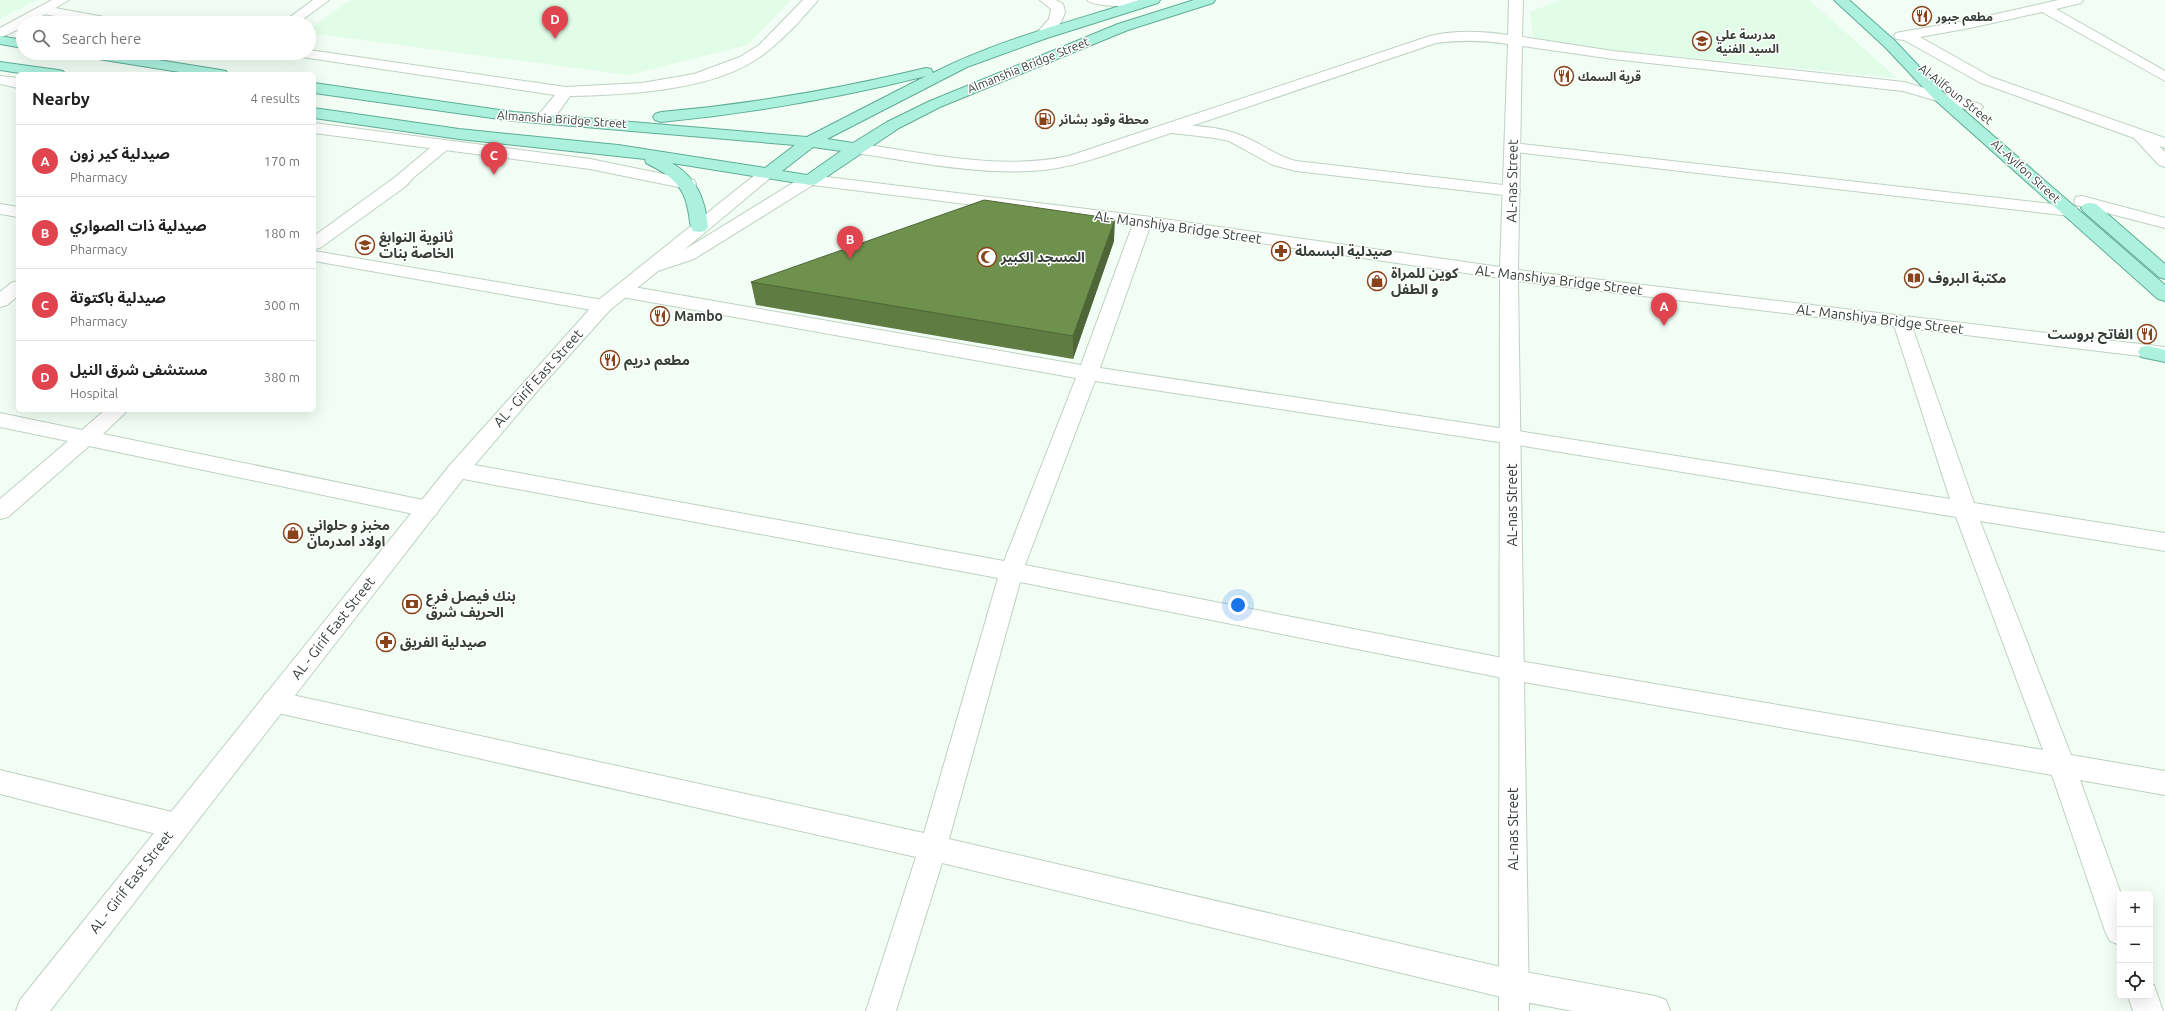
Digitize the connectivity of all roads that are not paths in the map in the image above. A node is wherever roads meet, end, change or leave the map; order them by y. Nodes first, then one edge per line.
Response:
1 (62, 0) edge
2 (322, 0) edge
3 (811, 0) edge
4 (1047, 0) edge
5 (1094, 0) edge
6 (1153, 0) edge
7 (1208, 0) edge
8 (1517, 0) edge
9 (1841, 0) edge
10 (2076, 0) edge
11 (2045, 8) junction
12 (44, 10) junction
13 (33, 16) edge
14 (77, 16) edge
15 (298, 16) edge
16 (16, 25) edge
17 (0, 34) edge
18 (1042, 35) junction
19 (1906, 35) junction
20 (0, 40) edge
21 (1514, 41) junction
22 (1887, 41) junction
23 (16, 43) edge
24 (316, 55) edge
25 (131, 60) edge
26 (962, 64) junction
27 (0, 66) edge
28 (44, 72) edge
29 (208, 72) edge
30 (2165, 77) edge
31 (0, 80) edge
32 (16, 83) edge
33 (316, 88) edge
34 (566, 92) junction
35 (1939, 96) junction
36 (1974, 107) junction
37 (316, 114) edge
38 (543, 119) junction
39 (568, 121) junction
40 (2165, 126) edge
41 (316, 128) edge
42 (1170, 129) junction
43 (2138, 134) junction
44 (811, 141) junction
45 (2165, 142) edge
46 (442, 146) junction
47 (856, 148) junction
48 (1513, 148) junction
49 (618, 150) junction
50 (2034, 159) dead end
51 (2165, 162) edge
52 (767, 174) junction
53 (810, 180) junction
54 (688, 184) junction
55 (1512, 191) junction
56 (2074, 201) junction
57 (0, 209) edge
58 (16, 212) edge
59 (1143, 221) junction
60 (2165, 223) edge
61 (699, 227) junction
62 (316, 243) edge
63 (316, 256) edge
64 (656, 266) junction
65 (2165, 273) edge
66 (1509, 274) junction
67 (16, 289) edge
68 (622, 291) junction
69 (2165, 295) edge
70 (0, 301) edge
71 (603, 306) junction
72 (1902, 322) junction
73 (2160, 354) edge
74 (1088, 373) junction
75 (116, 412) edge
76 (0, 420) edge
77 (86, 436) junction
78 (1512, 436) junction
79 (458, 470) junction
80 (428, 509) junction
81 (1965, 510) junction
82 (0, 511) edge
83 (2165, 542) edge
84 (1011, 571) junction
85 (1513, 670) junction
86 (274, 702) junction
87 (2061, 764) junction
88 (0, 782) edge
89 (2165, 783) edge
90 (176, 826) junction
91 (933, 848) junction
92 (2119, 927) edge
93 (1514, 998) edge
94 (2144, 999) edge
95 (31, 1011) edge
96 (881, 1011) edge
97 (1656, 1011) edge
98 (2148, 1011) edge

1 - 12 street
2 - 15 street
3 - 34 street
4 - 18 street
5 - 6 street
6 - 18 main road, Almanshia Bridge Street
7 - 47 main road, Almanshia Bridge Street
8 - 21 street, AL-nas Street
9 - 22 main road
10 - 11 street
11 - 19 street
11 - 30 street
12 - 13 street
12 - 14 street
16 - 17 street
18 - 26 main road, Almanshia Bridge Street
19 - 22 street
19 - 43 street
20 - 23 main road
21 - 35 street
21 - 42 street
21 - 48 street, AL-nas Street
22 - 35 main road, AL-Aylfon Street
22 - 36 main road, Al-Ailfoun Street
24 - 34 street
25 - 29 main road
26 - 39 main road
26 - 44 main road, Almanshia Bridge Street
27 - 28 main road
31 - 32 street
33 - 38 main road, Almanshia Bridge Street
34 - 38 street
35 - 36 street
35 - 56 main road, AL-Aylfon Street
36 - 50 main road, Al-Ailfoun Street
37 - 49 main road, Almanshia Bridge Street
38 - 39 main road, Almanshia Bridge Street
39 - 44 main road, Almanshia Bridge Street
40 - 43 street
41 - 46 street
42 - 47 street
42 - 55 street
43 - 45 street
43 - 51 street
44 - 47 main road, Almanshia Bridge Street
44 - 52 main road, Almanshia Bridge Street
46 - 54 street
46 - 62 street
47 - 53 main road, Almanshia Bridge Street
48 - 55 street, AL-nas Street
48 - 56 street
49 - 52 main road, Almanshia Bridge Street
49 - 54 main road
52 - 53 main road, Almanshia Bridge Street
52 - 61 street
53 - 59 street, AL- Manshiya Bridge Street
53 - 64 street
54 - 61 main road
55 - 66 street, AL-nas Street
56 - 60 street
56 - 65 main road
56 - 69 main road, AL-Aylfon Street
57 - 58 street
59 - 66 street, AL- Manshiya Bridge Street
59 - 74 street
61 - 64 street
63 - 71 street
64 - 68 street, AL - Girif East Street
66 - 72 street, AL- Manshiya Bridge Street
66 - 78 street, AL-nas Street
67 - 70 street
68 - 71 street, AL - Girif East Street
68 - 74 street
71 - 79 street, AL - Girif East Street
72 - 73 street, AL- Manshiya Bridge Street
72 - 81 street
74 - 78 street
74 - 84 street
75 - 77 street
76 - 77 street
77 - 80 street
77 - 82 street
78 - 81 street
78 - 85 street, AL-nas Street
79 - 80 street, AL - Girif East Street
79 - 84 street
80 - 86 street, AL - Girif East Street
81 - 83 street
81 - 87 street
84 - 85 street
84 - 91 street
85 - 87 street
85 - 93 street, AL-nas Street
86 - 90 street, AL - Girif East Street
86 - 91 street
87 - 89 street
87 - 92 street
88 - 90 street
90 - 95 street, AL - Girif East Street
91 - 93 street
91 - 96 street
93 - 97 street
94 - 98 street

